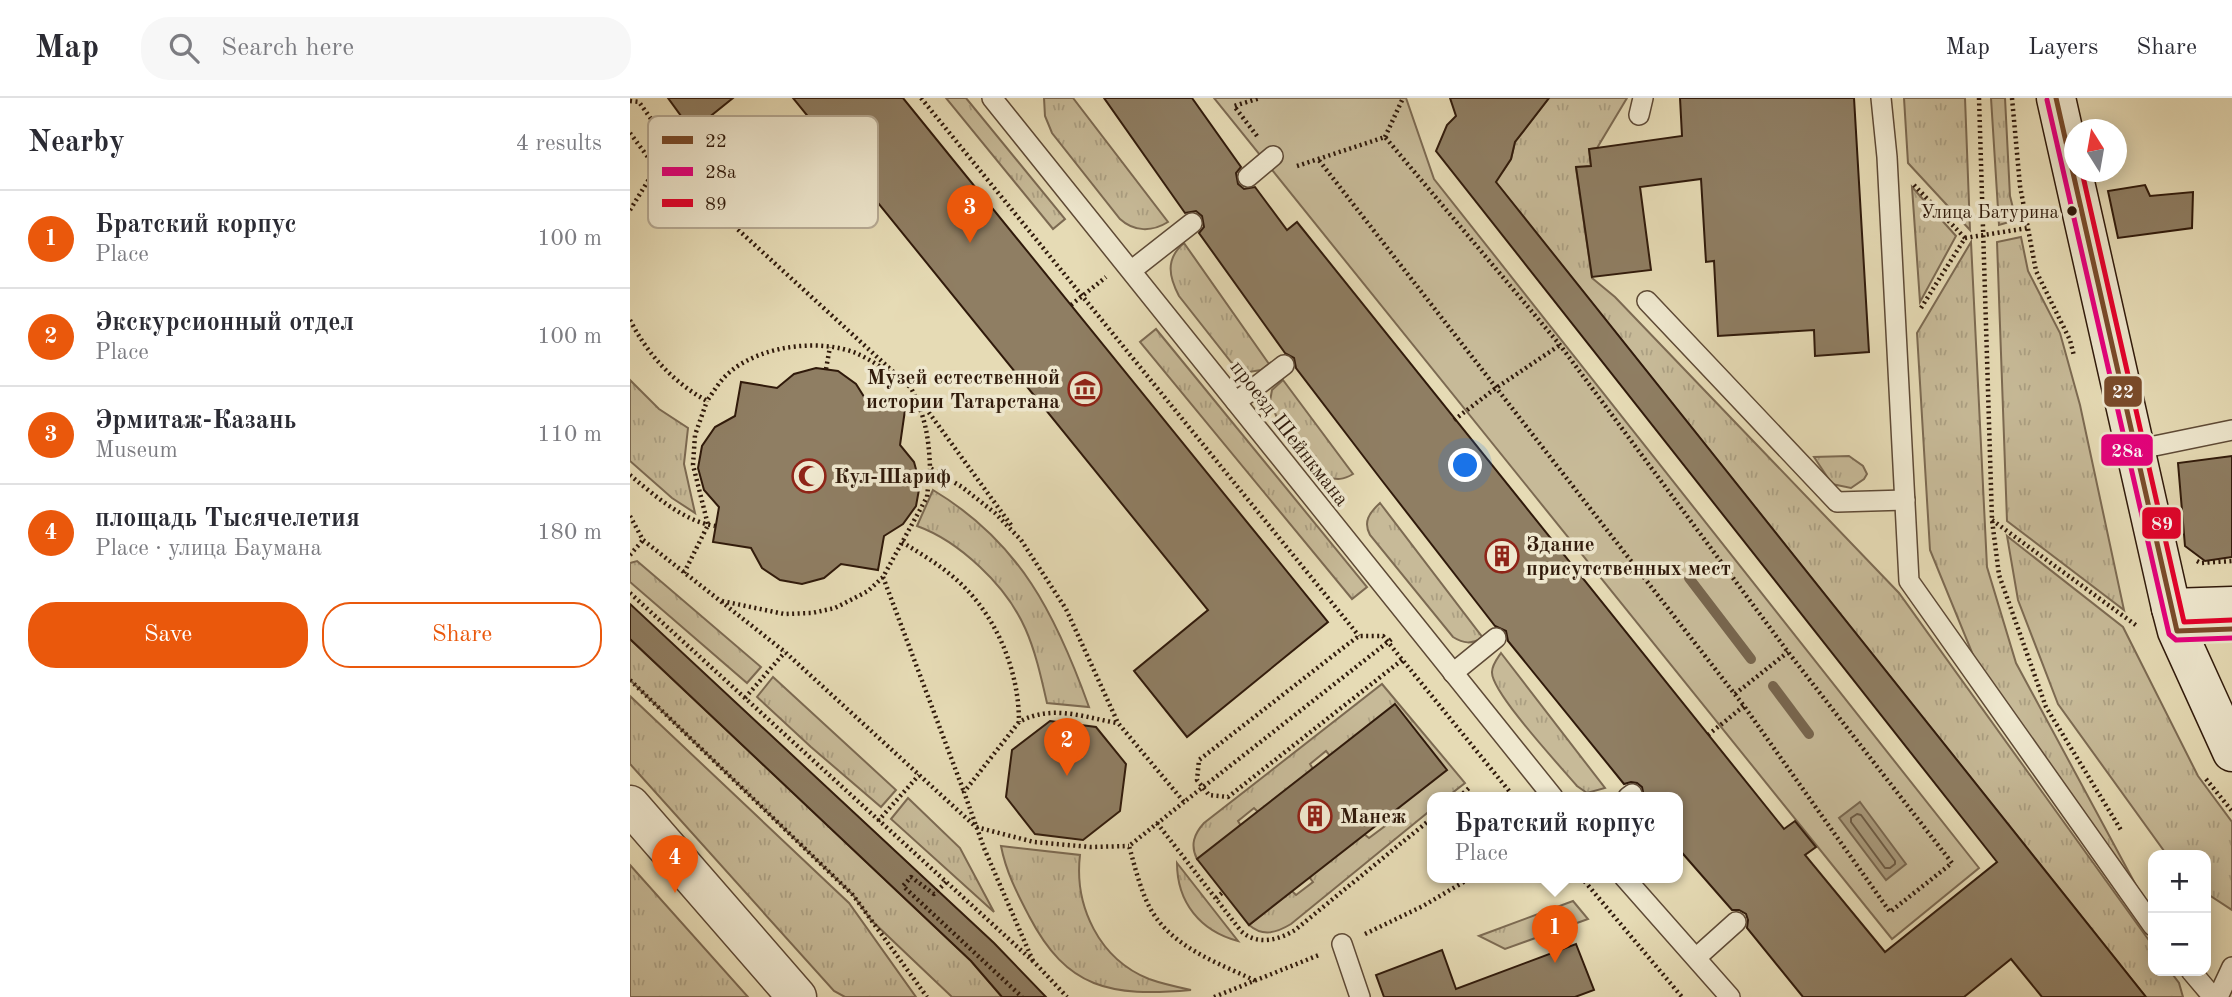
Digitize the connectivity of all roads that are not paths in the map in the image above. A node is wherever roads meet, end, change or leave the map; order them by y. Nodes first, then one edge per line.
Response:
1 (992, 98) edge
2 (1881, 98) edge
3 (2056, 98) edge
4 (1273, 156) dead end
5 (1248, 177) dead end
6 (1192, 222) dead end
7 (1128, 266) junction
8 (1647, 301) dead end
9 (1283, 365) dead end
10 (1236, 402) junction
11 (2232, 430) edge
12 (2135, 450) junction
13 (1905, 500) junction
14 (2232, 606) edge
15 (2160, 618) junction
16 (2232, 629) edge
17 (1496, 638) dead end
18 (1453, 673) junction
19 (2232, 752) edge
20 (1549, 792) edge
21 (630, 805) edge
22 (1629, 883) edge
23 (2148, 919) edge
24 (1736, 922) dead end
25 (1342, 944) dead end
26 (1697, 957) junction
27 (2232, 967) edge
28 (2196, 976) edge
29 (796, 997) edge
30 (1360, 997) edge
31 (1730, 997) edge
32 (2216, 997) edge

1 - 7 lane, проезд Шейнкмана
2 - 13 lane
3 - 12 main road
4 - 5 lane
6 - 7 lane
7 - 10 lane, проезд Шейнкмана
8 - 13 lane
9 - 10 lane
10 - 18 lane, проезд Шейнкмана
11 - 12 lane
12 - 15 main road
13 - 23 lane
14 - 15 main road
15 - 16 main road
15 - 19 main road
17 - 18 lane
18 - 20 lane, проезд Шейнкмана
21 - 29 main road
22 - 26 lane
24 - 26 lane
25 - 30 lane
26 - 31 lane
27 - 32 lane
28 - 32 lane

